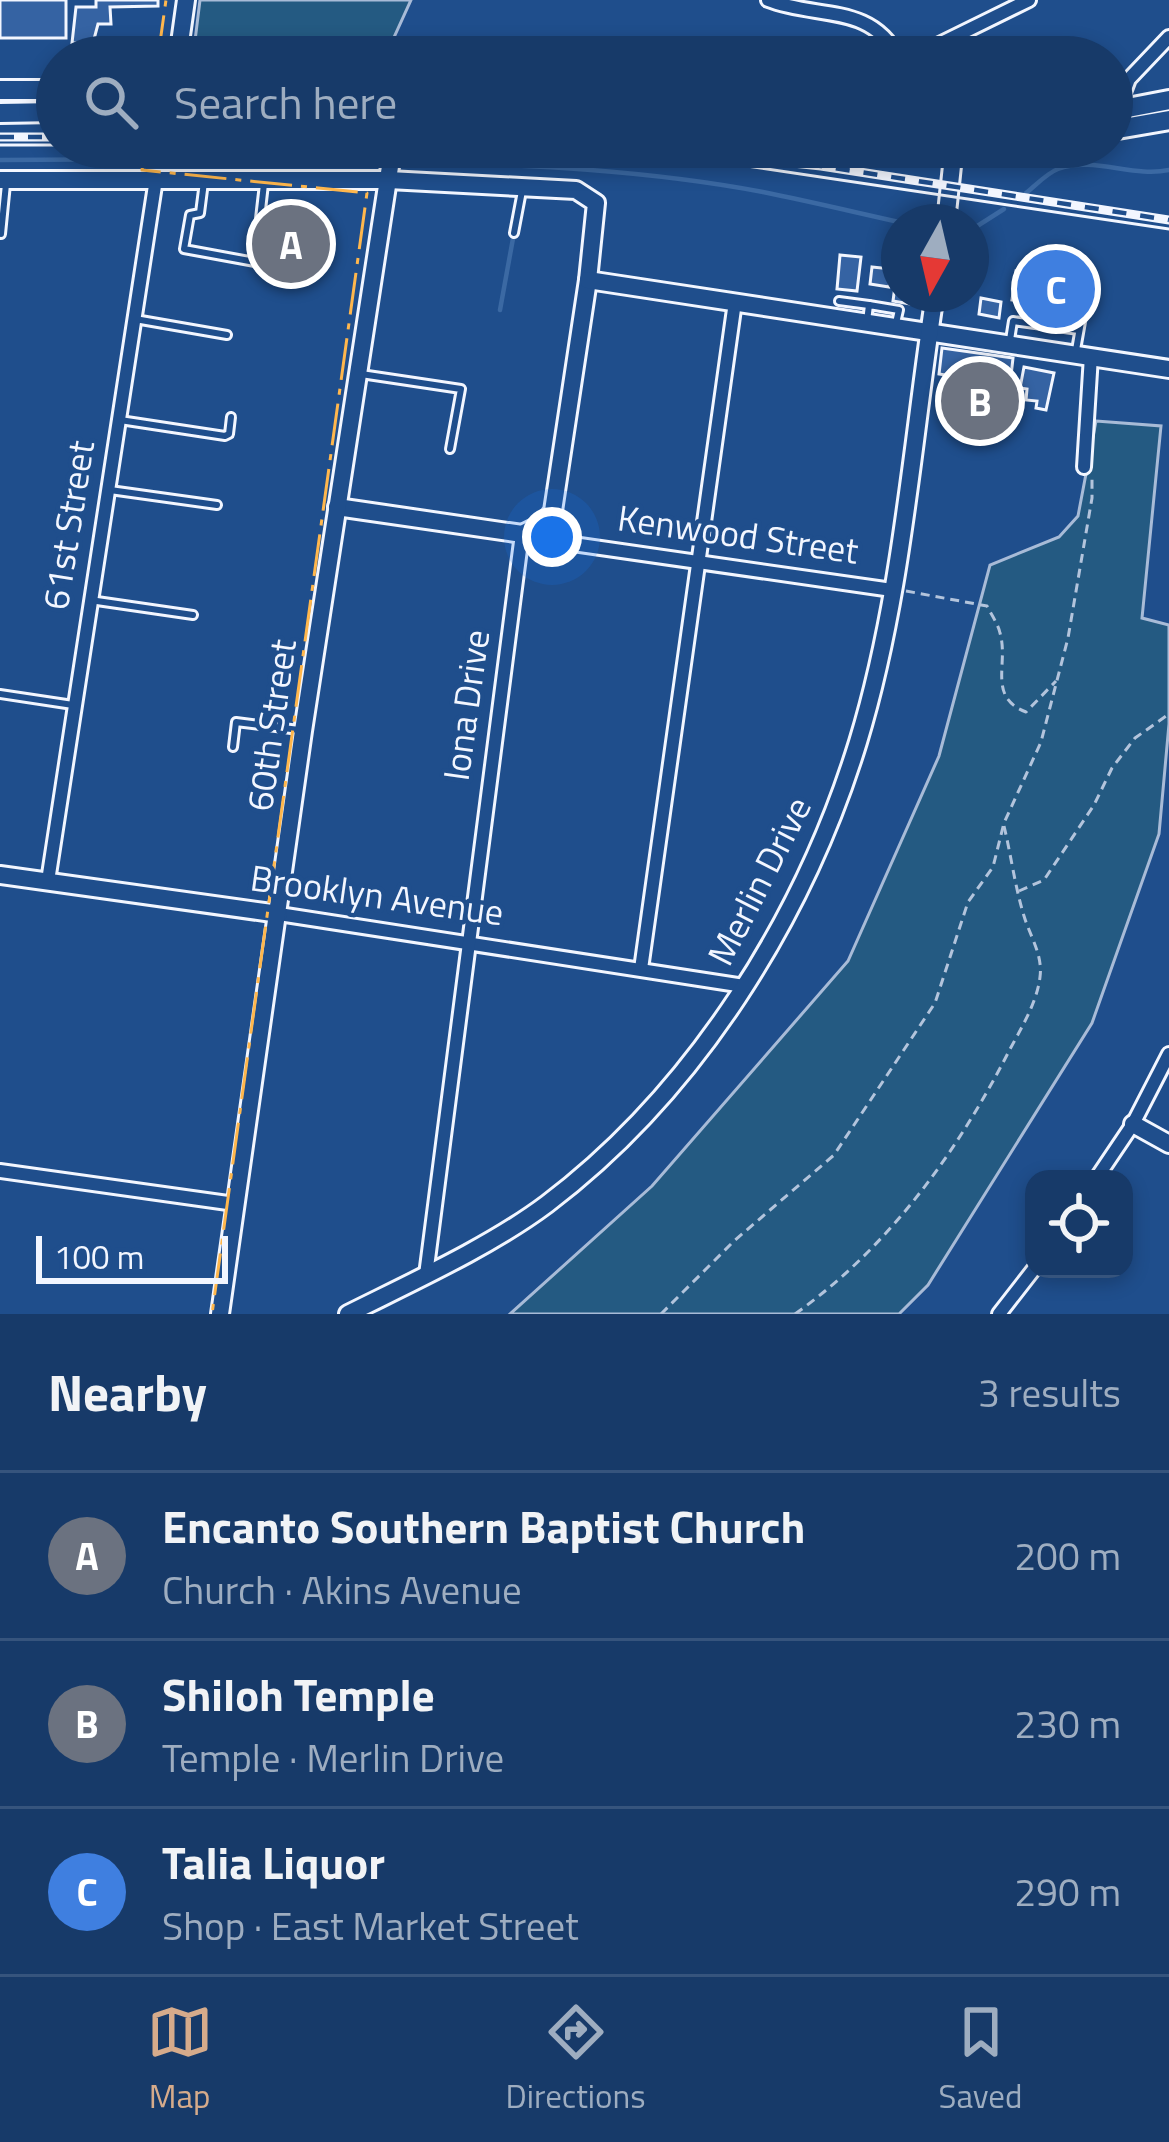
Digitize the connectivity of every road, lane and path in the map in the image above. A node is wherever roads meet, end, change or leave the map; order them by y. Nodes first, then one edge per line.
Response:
1 (186, 0) edge
2 (768, 0) edge
3 (1029, 0) edge
4 (181, 36) edge
5 (884, 36) edge
6 (956, 36) edge
7 (1169, 37) edge
8 (1133, 75) edge
9 (36, 90) edge
10 (0, 91) edge
11 (1169, 100) edge
12 (36, 112) edge
13 (0, 113) edge
14 (1133, 113) edge
15 (1133, 120) edge
16 (1169, 120) edge
17 (390, 168) edge
18 (952, 168) edge
19 (204, 178) junction
20 (264, 178) junction
21 (155, 179) junction
22 (3, 180) edge
23 (389, 180) junction
24 (523, 188) junction
25 (948, 204) edge
26 (514, 233) dead end
27 (1, 234) edge
28 (588, 280) junction
29 (1087, 288) dead end
30 (839, 301) dead end
31 (735, 302) junction
32 (932, 312) edge
33 (868, 314) junction
34 (135, 319) junction
35 (1079, 330) junction
36 (929, 332) junction
37 (227, 334) dead end
38 (1010, 344) junction
39 (1083, 355) junction
40 (1169, 369) edge
41 (358, 373) junction
42 (231, 416) dead end
43 (118, 419) junction
44 (450, 449) dead end
45 (1084, 467) joint
46 (106, 489) junction
47 (217, 505) dead end
48 (337, 507) junction
49 (528, 531) junction
50 (574, 544) joint
51 (697, 560) junction
52 (892, 590) junction
53 (89, 600) junction
54 (193, 615) dead end
55 (1057, 680) junction
56 (0, 694) edge
57 (73, 705) junction
58 (1169, 714) edge
59 (303, 731) junction
60 (233, 747) dead end
61 (1004, 824) junction
62 (0, 874) edge
63 (48, 881) junction
64 (1018, 892) junction
65 (279, 914) junction
66 (467, 943) junction
67 (641, 969) junction
68 (744, 986) junction
69 (1169, 1054) edge
70 (1133, 1124) junction
71 (1169, 1144) edge
72 (1102, 1170) edge
73 (0, 1171) edge
74 (235, 1204) junction
75 (426, 1275) junction
76 (1027, 1278) edge
77 (220, 1314) edge
78 (348, 1314) edge
79 (662, 1314) edge
80 (795, 1314) edge
81 (999, 1314) edge

1 - 4 street
2 - 5 street
3 - 6 street
7 - 8 street
9 - 10 main road
11 - 14 main road
12 - 13 main road
15 - 16 main road
17 - 23 street, 60th Street
18 - 25 street
19 - 20 street
19 - 20 lane
19 - 21 street
20 - 23 street
21 - 22 street
21 - 34 street, 61st Street
22 - 27 lane
23 - 24 street
23 - 41 street, 60th Street
24 - 26 lane
24 - 28 street, Iona Drive
28 - 31 street
28 - 49 street, Iona Drive
29 - 35 lane
30 - 33 lane
31 - 33 street
31 - 51 street
32 - 36 street, Merlin Drive
33 - 36 street
34 - 37 lane
34 - 43 street, 61st Street
35 - 38 lane
35 - 39 lane
36 - 38 street
36 - 52 street, Merlin Drive
38 - 39 street
39 - 40 street
39 - 45 street
41 - 44 lane
41 - 48 street, 60th Street
42 - 43 lane
43 - 46 street, 61st Street
45 - 55 path
46 - 47 lane
46 - 53 street, 61st Street
48 - 49 street
48 - 59 street, 60th Street
49 - 50 path
49 - 66 street, Iona Drive
50 - 51 street, Kenwood Street
51 - 52 street, Kenwood Street
51 - 67 street
52 - 55 path
52 - 68 street, Merlin Drive
53 - 54 lane
53 - 57 street, 61st Street
55 - 61 path
56 - 57 lane
57 - 63 street, 61st Street
58 - 64 path
59 - 60 lane
59 - 65 street, 60th Street
61 - 64 path
61 - 79 path
62 - 63 street, Brooklyn Avenue
63 - 65 street, Brooklyn Avenue
64 - 80 path
65 - 66 street, Brooklyn Avenue
65 - 74 street, 60th Street
66 - 67 street, Brooklyn Avenue
66 - 75 street, Iona Drive
67 - 68 street, Brooklyn Avenue
68 - 75 street, Merlin Drive
69 - 70 street
70 - 71 street
70 - 72 street
73 - 74 street
74 - 77 street, 60th Street
75 - 78 street, Merlin Drive
76 - 81 street

